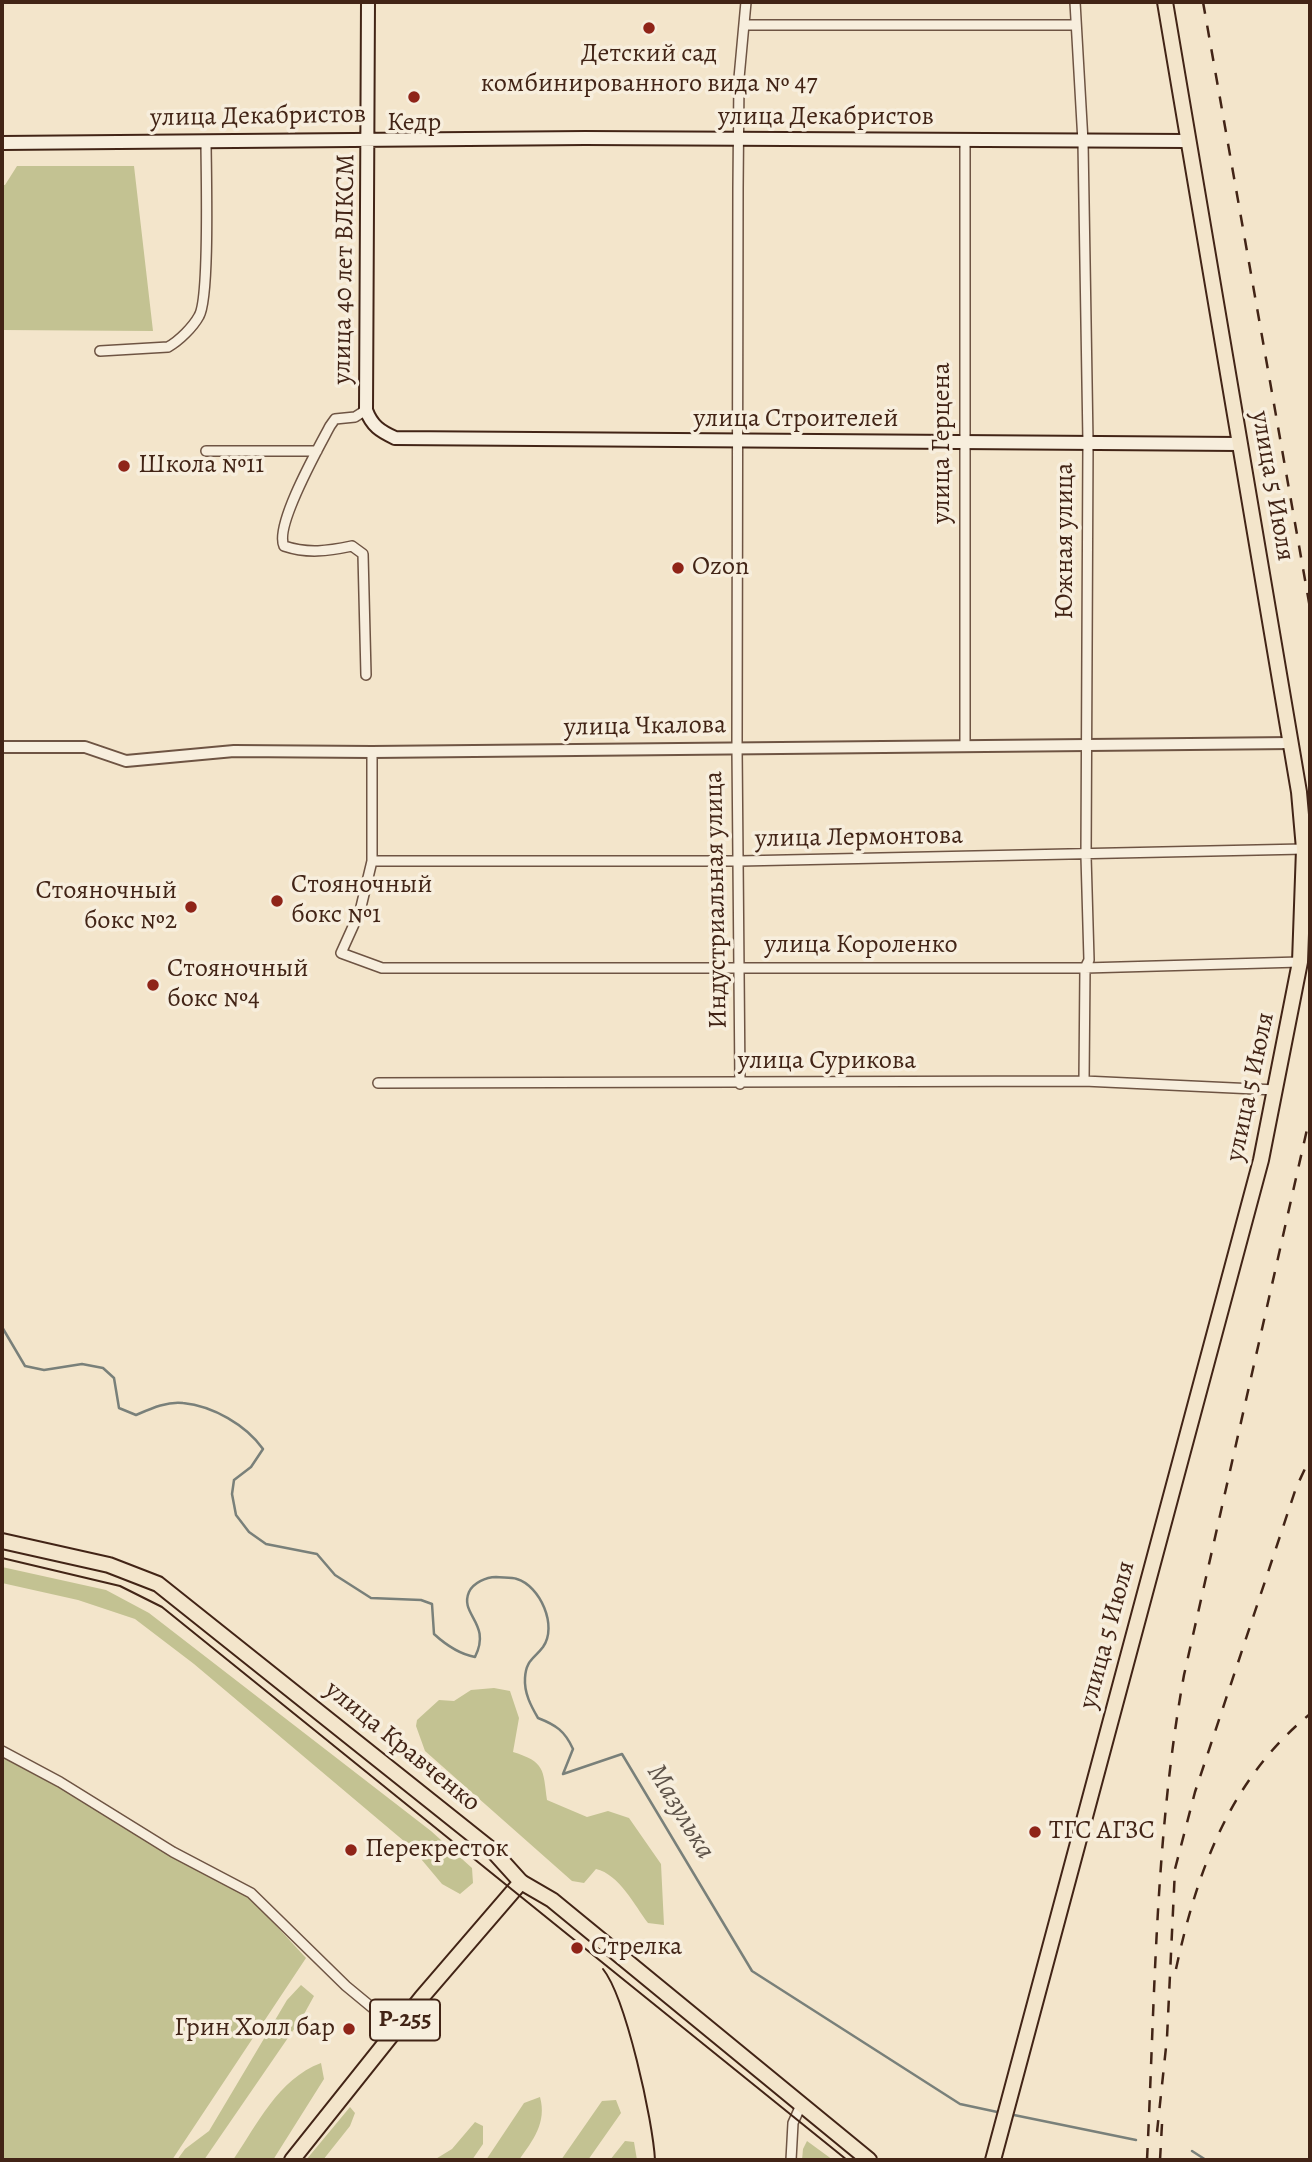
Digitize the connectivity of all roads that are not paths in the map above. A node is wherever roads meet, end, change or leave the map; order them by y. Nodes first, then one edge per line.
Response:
1 (368, 2) edge
2 (746, 2) edge
3 (1075, 2) edge
4 (1166, 2) edge
5 (746, 24) junction
6 (1074, 25) junction
7 (369, 138) junction
8 (206, 141) junction
9 (739, 141) junction
10 (1187, 141) junction
11 (965, 142) junction
12 (1083, 142) junction
13 (2, 143) edge
14 (100, 351) dead end
15 (366, 410) junction
16 (1088, 442) junction
17 (738, 443) junction
18 (964, 444) junction
19 (1239, 444) junction
20 (206, 451) dead end
21 (317, 451) junction
22 (366, 676) dead end
23 (1292, 743) junction
24 (965, 744) junction
25 (1086, 745) junction
26 (2, 747) edge
27 (737, 748) junction
28 (372, 752) junction
29 (1304, 849) junction
30 (1086, 856) junction
31 (372, 861) junction
32 (740, 861) junction
33 (1300, 962) junction
34 (739, 966) junction
35 (1085, 968) junction
36 (1084, 1081) junction
37 (378, 1083) dead end
38 (740, 1084) junction
39 (1276, 1090) junction
40 (2, 1541) edge
41 (2, 1751) edge
42 (521, 1882) junction
43 (398, 2029) junction
44 (801, 2105) junction
45 (292, 2160) edge
46 (790, 2160) edge
47 (869, 2160) edge
48 (993, 2160) edge

1 - 7 main road, улица 40 лет ВЛКСМ
2 - 5 street, Индустриальная улица
3 - 6 street, Южная улица
4 - 10 main road, улица 5 Июля
5 - 6 street
5 - 9 street, Индустриальная улица
6 - 12 street, Южная улица
7 - 8 main road, улица Декабристов
7 - 9 main road, улица Декабристов
7 - 15 main road, улица 40 лет ВЛКСМ
8 - 13 main road, улица Декабристов
8 - 14 street
9 - 11 main road, улица Декабристов
9 - 17 street, Индустриальная улица
10 - 12 main road, улица Декабристов
10 - 19 main road, улица 5 Июля
11 - 12 main road, улица Декабристов
11 - 18 street, улица Герцена
12 - 16 street, Южная улица
15 - 17 main road, улица Строителей
15 - 21 street, улица 40 лет ВЛКСМ
16 - 18 main road, улица Строителей
16 - 19 main road, улица Строителей
16 - 25 street, Южная улица
17 - 18 main road, улица Строителей
17 - 27 street, Индустриальная улица
18 - 24 street, улица Герцена
19 - 23 main road, улица 5 Июля
20 - 21 street
21 - 22 street, улица 40 лет ВЛКСМ
23 - 25 street, улица Чкалова
23 - 29 main road, улица 5 Июля
24 - 25 street, улица Чкалова
24 - 27 street, улица Чкалова
25 - 30 street, Южная улица
26 - 28 street, улица Чкалова
27 - 28 street, улица Чкалова
27 - 32 street, Индустриальная улица
28 - 31 street
29 - 30 street, улица Лермонтова
29 - 33 main road, улица 5 Июля
30 - 32 street, улица Лермонтова
30 - 35 street, Южная улица
31 - 32 street, улица Лермонтова
31 - 34 street, улица Короленко
32 - 34 street, Индустриальная улица
33 - 35 street, улица Короленко
33 - 39 main road, улица 5 Июля
34 - 35 street, улица Короленко
34 - 38 street, Индустриальная улица
35 - 36 street, Южная улица
36 - 38 street, улица Сурикова
36 - 39 street, улица Сурикова
37 - 38 street, улица Сурикова
39 - 48 main road, улица 5 Июля
40 - 42 main road, улица Кравченко
41 - 43 street
42 - 43 main road, Р-255
42 - 44 main road, улица Кравченко
43 - 45 main road, Р-255
44 - 46 street
44 - 47 main road, улица Кравченко

